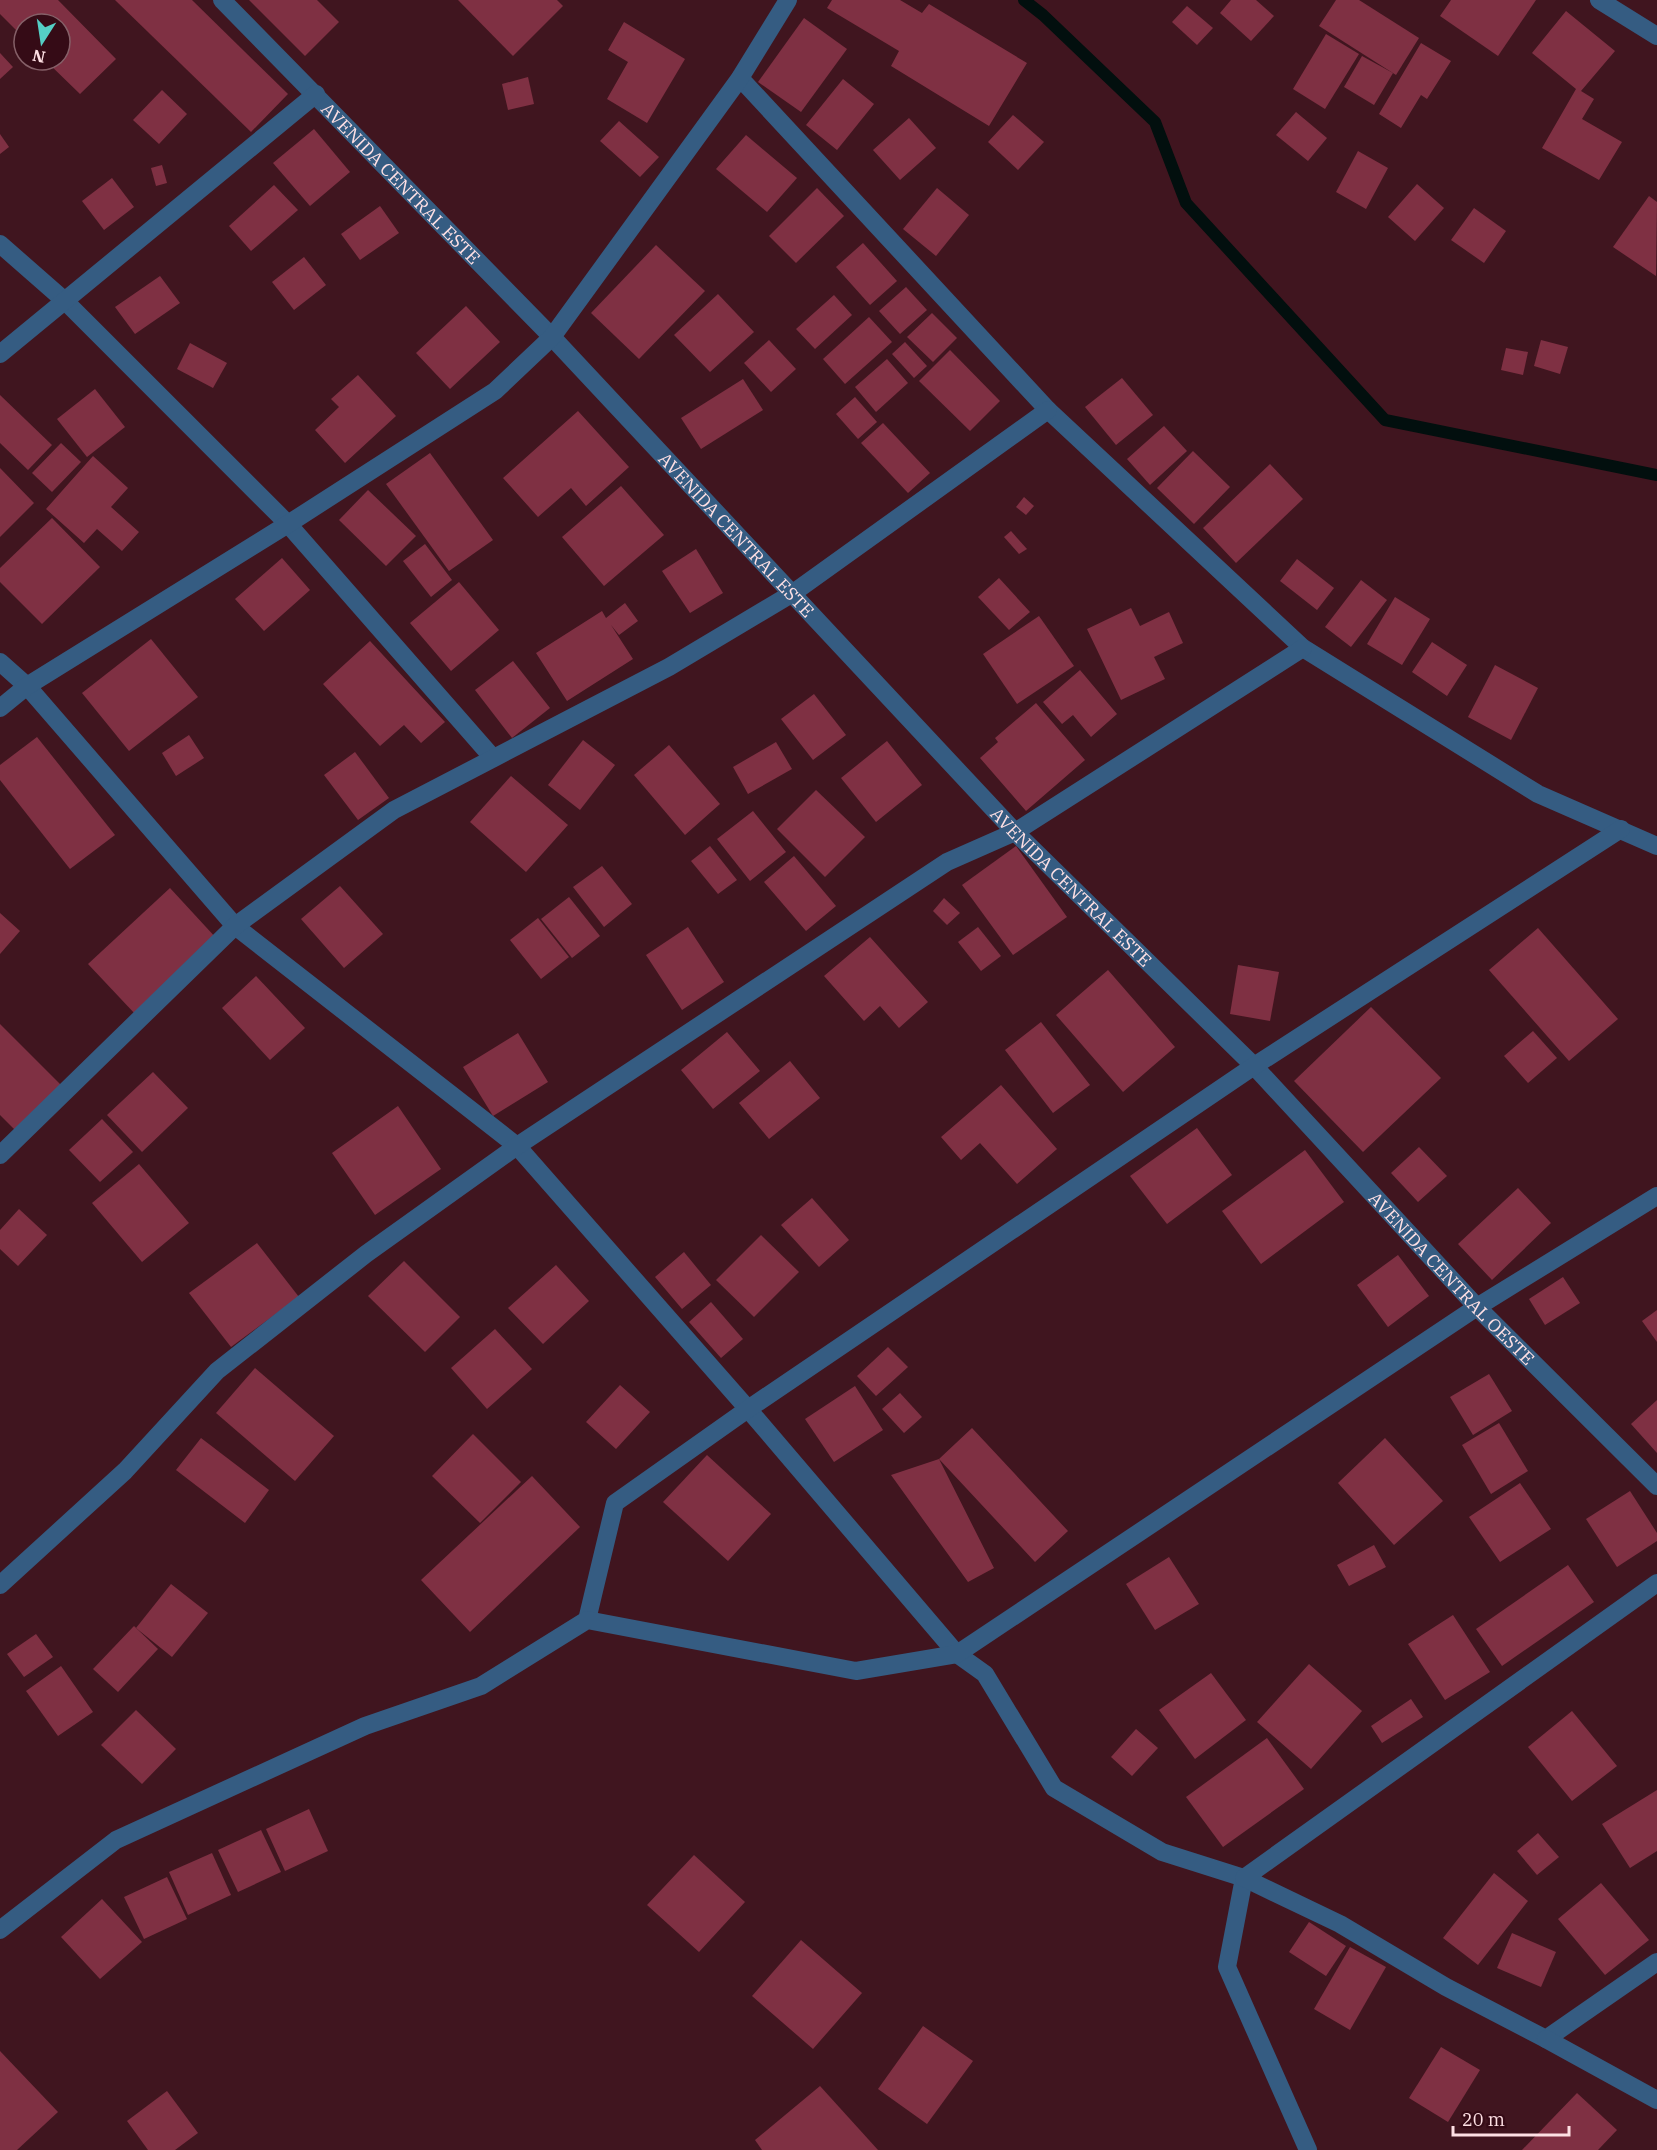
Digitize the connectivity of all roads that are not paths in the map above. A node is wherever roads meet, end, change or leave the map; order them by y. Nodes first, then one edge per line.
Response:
1 (222, 0) edge
2 (789, 0) edge
3 (1599, 0) edge
4 (1657, 36) edge
5 (740, 78) junction
6 (316, 94) junction
7 (0, 244) edge
8 (64, 301) junction
9 (552, 337) junction
10 (0, 354) edge
11 (1048, 410) junction
12 (288, 524) junction
13 (793, 593) junction
14 (1303, 648) junction
15 (0, 662) edge
16 (27, 686) junction
17 (0, 708) edge
18 (493, 758) junction
19 (1621, 829) junction
20 (1015, 832) junction
21 (1657, 846) edge
22 (235, 926) junction
23 (1254, 1066) junction
24 (517, 1146) junction
25 (0, 1155) edge
26 (1657, 1196) edge
27 (1478, 1307) junction
28 (748, 1409) junction
29 (1657, 1486) edge
30 (1657, 1583) edge
31 (0, 1585) edge
32 (587, 1620) junction
33 (957, 1654) junction
34 (1244, 1878) junction
35 (0, 1930) edge
36 (1657, 1962) edge
37 (1546, 2039) junction
38 (1657, 2100) edge
39 (1308, 2150) edge

1 - 6 street, AVENIDA CENTRAL ESTE
2 - 5 street
3 - 4 street
5 - 9 street
5 - 11 street
6 - 8 street
6 - 9 street, AVENIDA CENTRAL ESTE
7 - 8 street
8 - 10 street
8 - 12 street
9 - 12 street
9 - 13 street, AVENIDA CENTRAL ESTE
11 - 13 street
11 - 14 street
12 - 16 street
12 - 18 street
13 - 18 street
13 - 20 street, AVENIDA CENTRAL ESTE
14 - 19 street
14 - 20 street
15 - 16 street
16 - 17 street
16 - 22 street
18 - 22 street
19 - 21 street
19 - 23 street
20 - 23 street, AVENIDA CENTRAL ESTE
20 - 24 street
22 - 24 street
22 - 25 street
23 - 27 street, AVENIDA CENTRAL OESTE
23 - 28 street
24 - 28 street
24 - 31 street
26 - 27 street
27 - 29 street, AVENIDA CENTRAL OESTE
27 - 33 street
28 - 32 street
28 - 33 street
30 - 34 street
32 - 33 street
32 - 35 street
33 - 34 street
34 - 37 street
34 - 39 street
36 - 37 street
37 - 38 street

